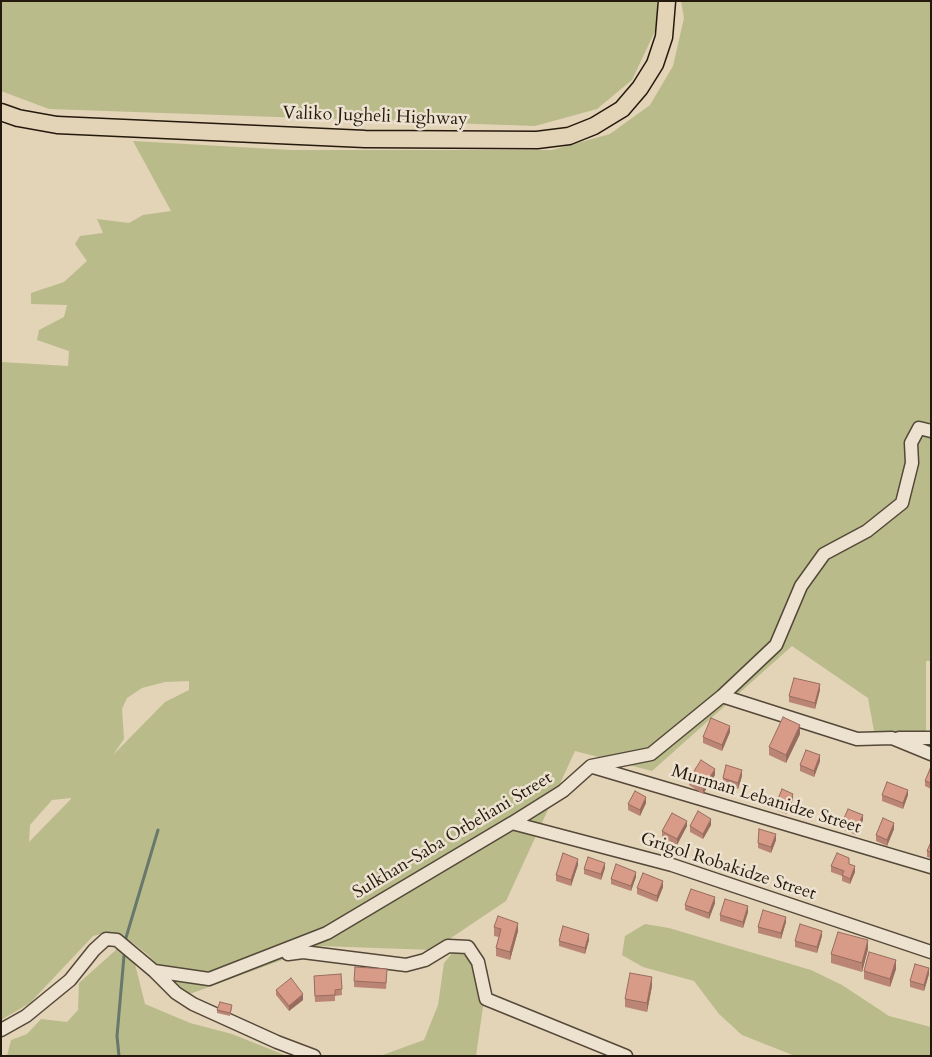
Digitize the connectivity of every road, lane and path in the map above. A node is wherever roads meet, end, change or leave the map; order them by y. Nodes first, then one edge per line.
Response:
1 (667, 1) edge
2 (1, 112) edge
3 (931, 431) edge
4 (722, 696) junction
5 (892, 738) junction
6 (931, 738) edge
7 (931, 754) edge
8 (591, 766) junction
9 (512, 824) junction
10 (931, 867) edge
11 (931, 952) edge
12 (273, 956) junction
13 (154, 971) junction
14 (1, 1030) edge
15 (314, 1056) edge
16 (626, 1056) edge

1 - 2 main road, Valiko Jugheli Highway
3 - 4 street
4 - 5 street
4 - 8 street
5 - 6 street
5 - 7 street
8 - 9 street, Sulkhan-Saba Orbeliani Street
8 - 10 street, Murman Lebanidze Street
9 - 11 street, Grigol Robakidze Street
9 - 12 street, Sulkhan-Saba Orbeliani Street
12 - 13 street, Sulkhan-Saba Orbeliani Street
12 - 16 street
13 - 14 street
13 - 15 street

